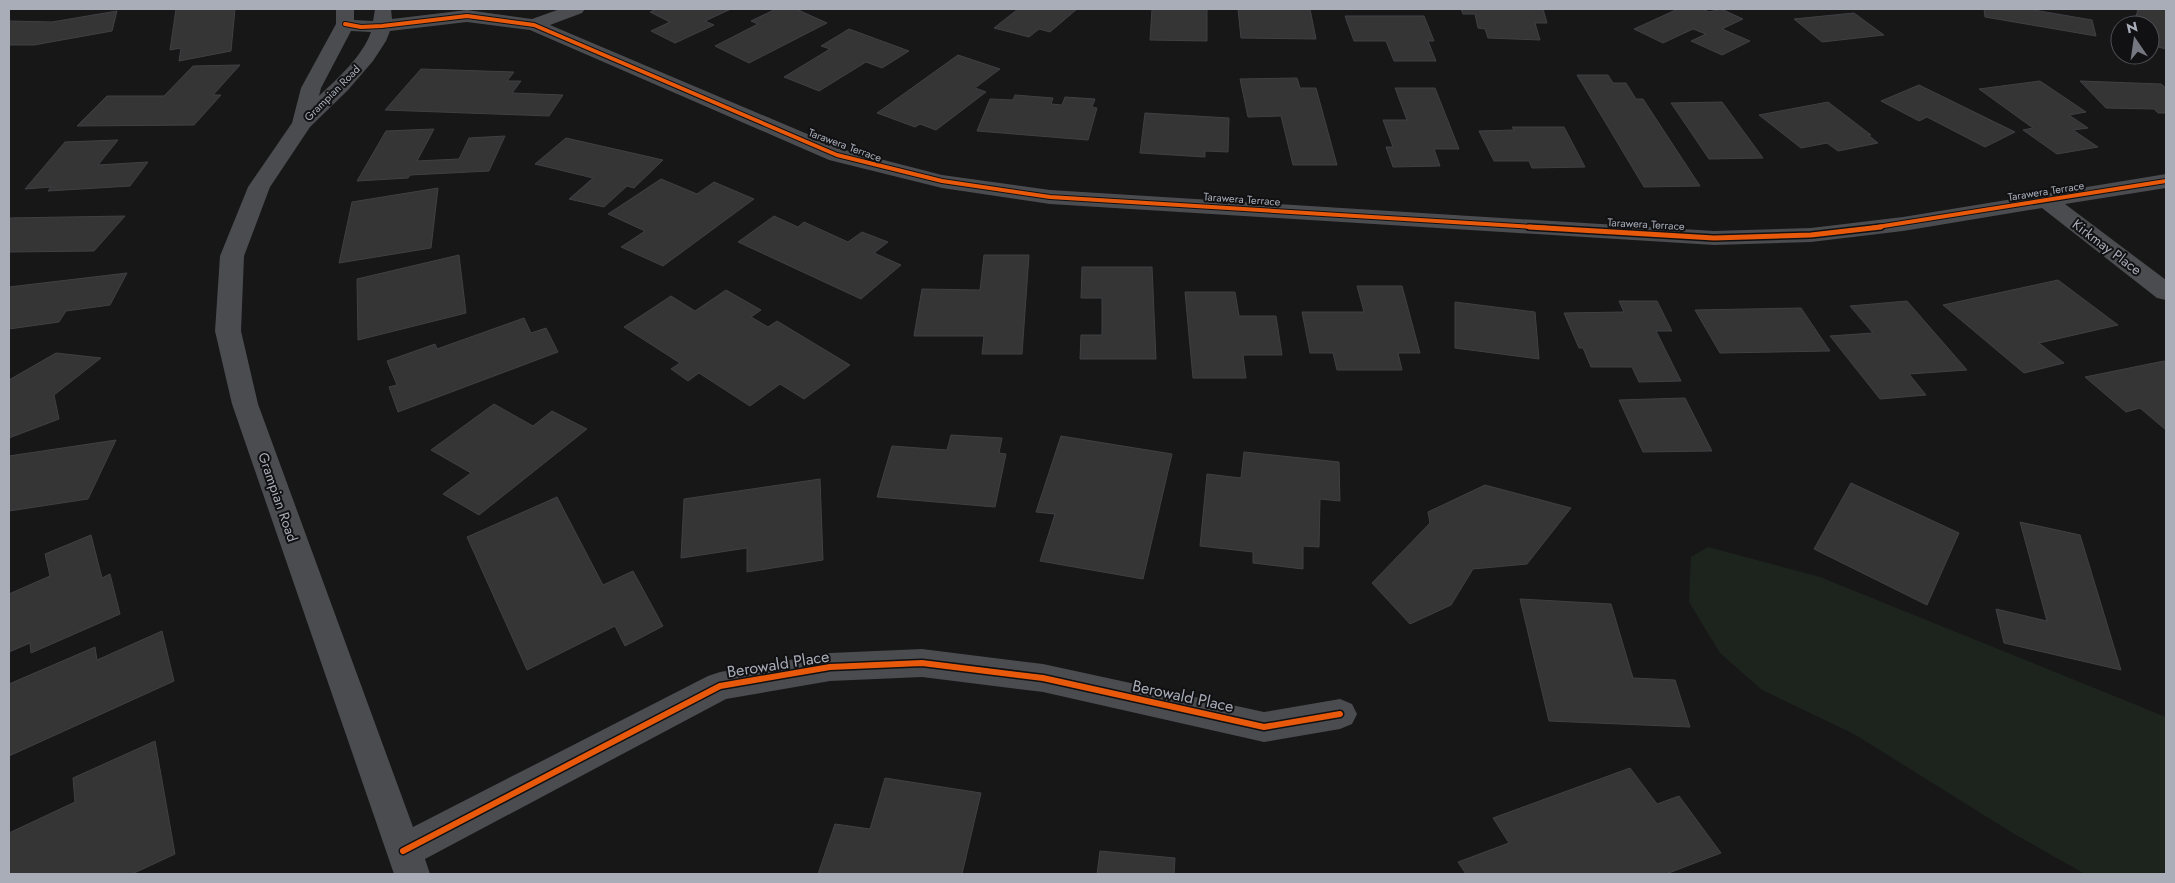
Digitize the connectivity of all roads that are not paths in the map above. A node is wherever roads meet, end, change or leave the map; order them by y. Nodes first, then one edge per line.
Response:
1 (512, 9) edge
2 (576, 9) edge
3 (384, 13) edge
4 (345, 16) edge
5 (534, 25) junction
6 (302, 123) junction
7 (2166, 182) edge
8 (2048, 202) junction
9 (2166, 292) edge
10 (1340, 714) dead end
11 (407, 862) edge

1 - 5 street, Tarawera Terrace
2 - 5 street
3 - 4 street, Tarawera Terrace
3 - 5 street, Tarawera Terrace
3 - 6 street, Grampian Road
4 - 6 street, Grampian Road
5 - 8 street, Tarawera Terrace
6 - 11 street, Grampian Road
7 - 8 street, Tarawera Terrace
8 - 9 street, Kirkmay Place
10 - 11 street, Berowald Place

